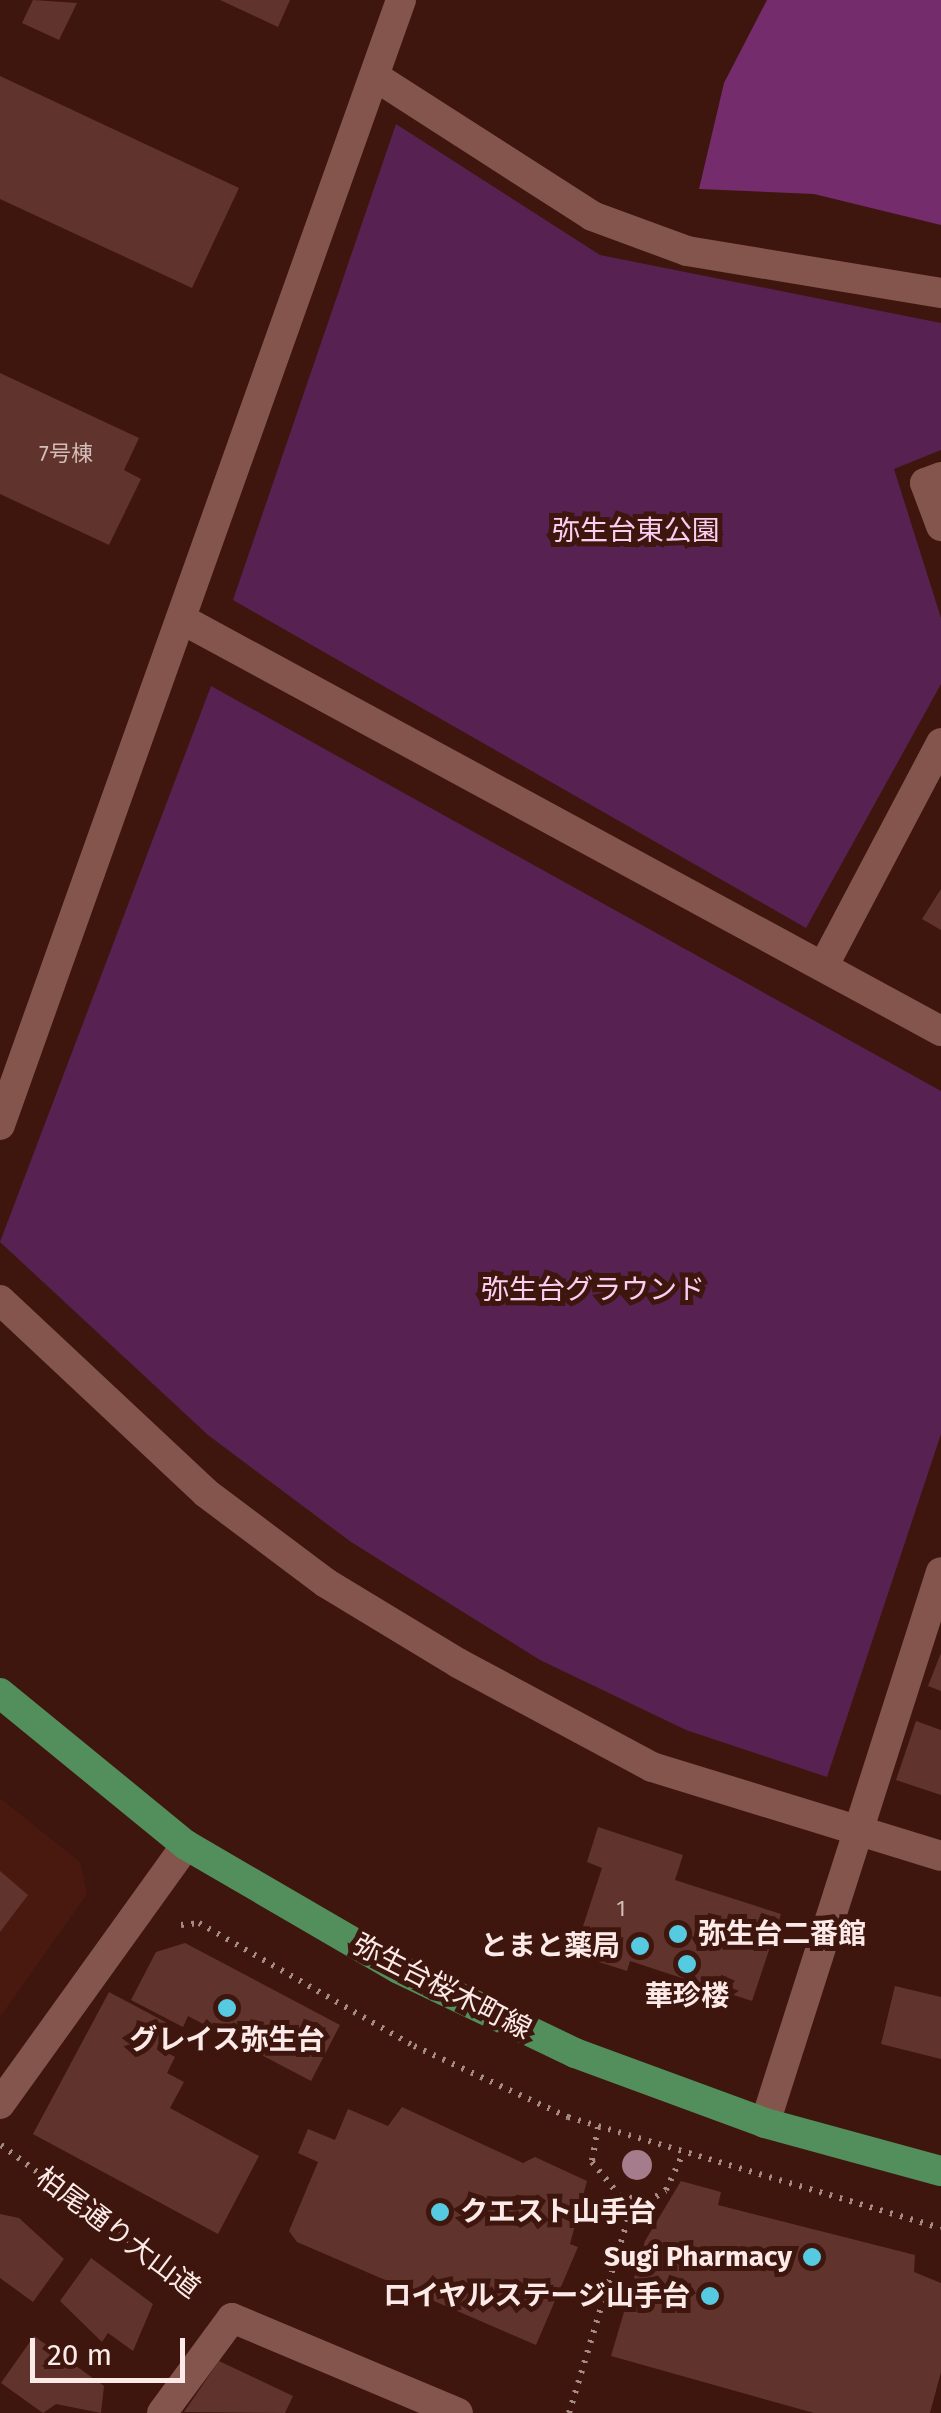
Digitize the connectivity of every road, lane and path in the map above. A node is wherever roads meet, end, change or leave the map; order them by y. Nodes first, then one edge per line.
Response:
1 (401, 0) edge
2 (379, 79) junction
3 (941, 293) edge
4 (941, 477) edge
5 (941, 526) edge
6 (185, 620) junction
7 (941, 744) edge
8 (824, 965) junction
9 (941, 1032) edge
10 (0, 1125) edge
11 (0, 1300) edge
12 (941, 1572) edge
13 (0, 1694) edge
14 (852, 1833) junction
15 (186, 1845) junction
16 (941, 1856) edge
17 (140, 1908) junction
18 (0, 2104) edge
19 (765, 2123) junction
20 (598, 2127) junction
21 (0, 2144) edge
22 (682, 2155) junction
23 (941, 2171) edge
24 (634, 2199) junction
25 (941, 2228) edge
26 (232, 2318) junction
27 (162, 2413) edge
28 (458, 2413) edge
29 (570, 2413) edge

1 - 2 street
2 - 3 street
2 - 6 street
4 - 5 street
6 - 8 street
6 - 10 street
7 - 8 street
8 - 9 street
11 - 14 street
12 - 14 street
13 - 15 main road, 弥生台桜木町線
14 - 16 street
14 - 19 street
15 - 17 street
15 - 19 main road, 弥生台桜木町線
17 - 18 street
17 - 20 path
19 - 23 main road, 弥生台桜木町線
20 - 22 path
20 - 24 path
21 - 26 path, 柏尾通り大山道
22 - 24 path
22 - 25 path
24 - 29 path
26 - 27 street
26 - 28 street

